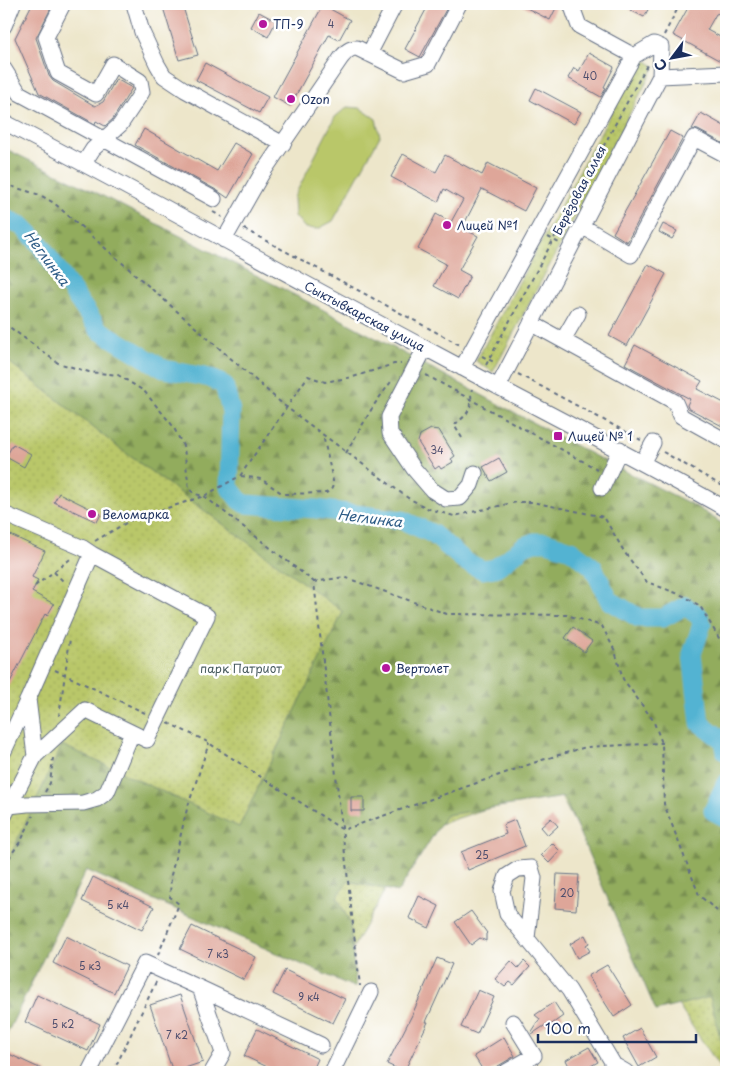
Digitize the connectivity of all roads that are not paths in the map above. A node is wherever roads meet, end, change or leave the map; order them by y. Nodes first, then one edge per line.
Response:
1 (13, 4) edge
2 (63, 4) edge
3 (134, 4) edge
4 (395, 4) edge
5 (460, 4) edge
6 (571, 4) edge
7 (4, 26) edge
8 (368, 54) junction
9 (634, 56) junction
10 (4, 69) edge
11 (726, 73) edge
12 (660, 76) junction
13 (4, 122) edge
14 (103, 140) junction
15 (283, 144) junction
16 (726, 155) edge
17 (84, 163) junction
18 (211, 204) road end
19 (582, 226) junction
20 (224, 240) junction
21 (578, 314) dead end
22 (531, 323) junction
23 (563, 340) junction
24 (425, 348) junction
25 (462, 368) junction
26 (498, 387) junction
27 (726, 441) edge
28 (620, 449) junction
29 (475, 473) dead end
30 (605, 481) road end
31 (726, 509) edge
32 (4, 514) edge
33 (88, 551) junction
34 (28, 699) junction
35 (132, 733) junction
36 (4, 751) edge
37 (35, 756) junction
38 (5, 806) edge
39 (527, 938) dead end
40 (200, 988) junction
41 (371, 992) road end
42 (513, 1022) dead end
43 (321, 1045) dead end
44 (89, 1072) edge
45 (212, 1072) edge
46 (332, 1072) edge
47 (506, 1072) edge
48 (626, 1072) edge

1 - 7 street
2 - 14 street
3 - 15 street
4 - 8 street
5 - 8 street
6 - 9 street
8 - 15 street
9 - 12 street
9 - 25 street, Берёзовая аллея
10 - 14 street
11 - 12 street
12 - 19 street, Берёзовая аллея
13 - 17 street, Сыктывкарская улица
14 - 17 street
14 - 18 street
15 - 20 street
16 - 19 street
17 - 20 street, Сыктывкарская улица
19 - 22 street, Берёзовая аллея
20 - 24 street, Сыктывкарская улица
21 - 23 street
22 - 23 street
22 - 26 street, Берёзовая аллея
23 - 27 street
24 - 25 street, Сыктывкарская улица
24 - 29 street
25 - 26 street, Сыктывкарская улица
26 - 28 street, Сыктывкарская улица
28 - 30 street
28 - 31 street, Сыктывкарская улица
32 - 33 street
33 - 34 street
33 - 35 street
34 - 36 street
34 - 37 street
35 - 37 street
35 - 38 street
37 - 38 street
39 - 48 street
40 - 43 street
40 - 44 street
40 - 45 street
41 - 46 street
42 - 47 street

